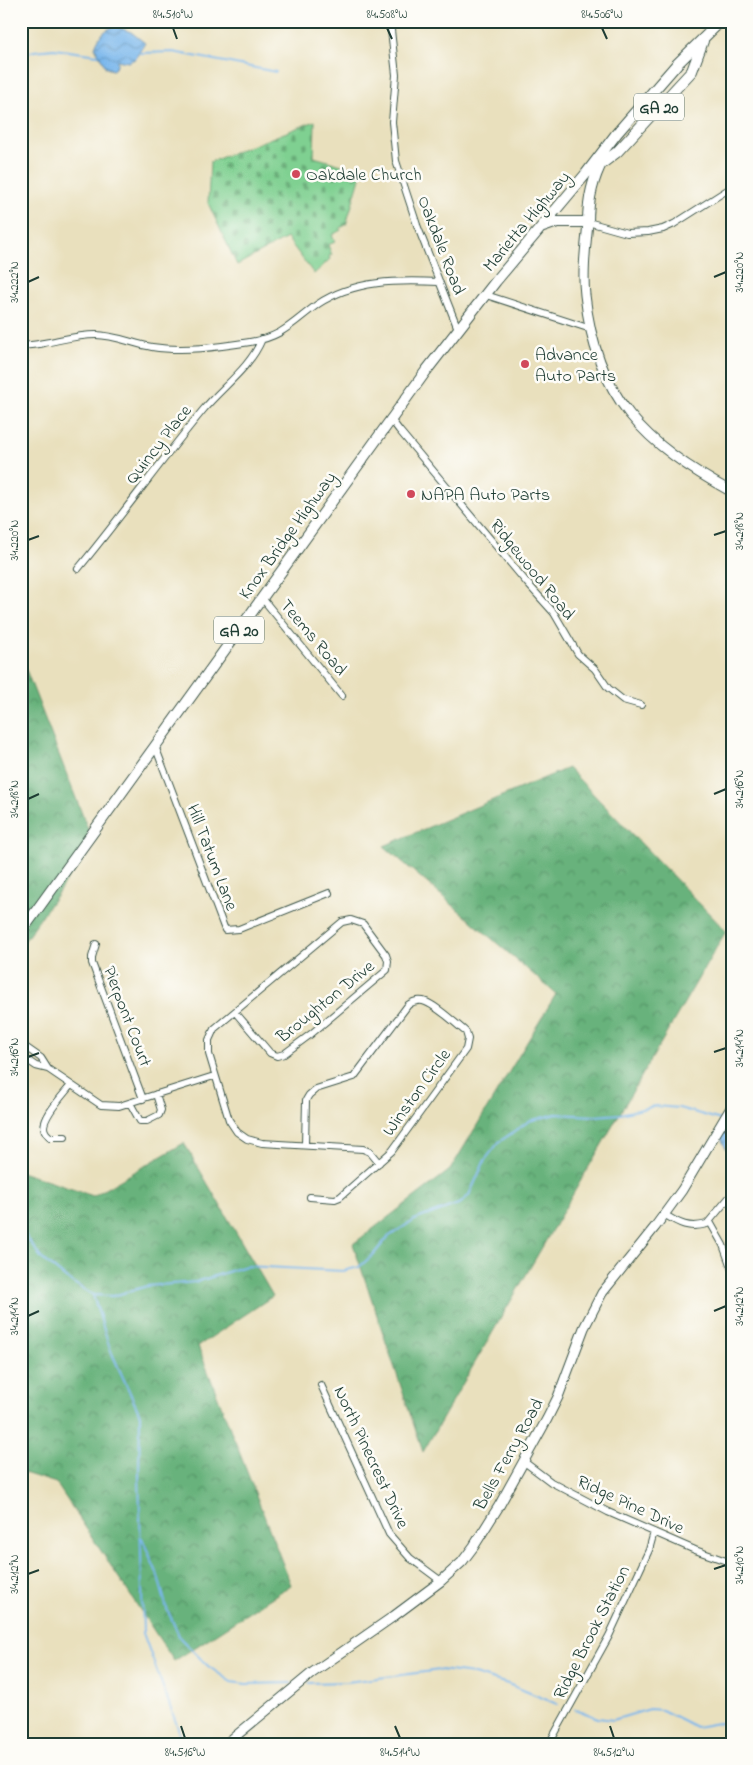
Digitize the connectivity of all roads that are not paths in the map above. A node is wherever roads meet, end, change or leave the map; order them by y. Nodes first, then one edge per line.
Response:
1 (390, 21) edge
2 (721, 21) edge
3 (704, 38) junction
4 (617, 133) junction
5 (600, 165) junction
6 (732, 188) edge
7 (588, 222) junction
8 (542, 228) junction
9 (439, 282) junction
10 (486, 295) junction
11 (458, 329) junction
12 (591, 329) junction
13 (262, 339) junction
14 (21, 346) edge
15 (390, 418) junction
16 (732, 492) edge
17 (78, 570) dead end
18 (262, 598) junction
19 (342, 696) dead end
20 (641, 705) dead end
21 (155, 746) junction
22 (328, 893) dead end
23 (21, 932) edge
24 (96, 944) dead end
25 (235, 1012) junction
26 (21, 1044) edge
27 (21, 1056) edge
28 (48, 1069) junction
29 (214, 1076) junction
30 (71, 1085) junction
31 (156, 1094) junction
32 (143, 1098) junction
33 (130, 1103) junction
34 (732, 1106) edge
35 (65, 1137) dead end
36 (305, 1145) junction
37 (379, 1163) junction
38 (732, 1194) edge
39 (310, 1197) dead end
40 (664, 1214) junction
41 (710, 1222) junction
42 (732, 1270) edge
43 (321, 1385) dead end
44 (523, 1461) junction
45 (654, 1532) junction
46 (732, 1563) edge
47 (441, 1581) junction
48 (226, 1744) edge
49 (549, 1744) edge

1 - 9 street, Oakdale Road
2 - 3 main road, Marietta Highway / GA 20
3 - 4 main road, Marietta Highway / GA 20
3 - 5 main road, Marietta Highway / GA 20
4 - 5 main road, Marietta Highway
4 - 8 main road, Marietta Highway / GA 20
5 - 7 main road, Marietta Highway
6 - 7 street
7 - 8 main road
7 - 12 main road, Marietta Highway
8 - 10 main road, Marietta Highway / GA 20
9 - 11 street, Oakdale Road
9 - 13 street
10 - 11 main road, Marietta Highway / GA 20
10 - 12 street
11 - 15 main road, Knox Bridge Highway / GA 20
12 - 16 main road, Marietta Highway
13 - 14 street
13 - 17 street, Quincy Place
15 - 18 main road, Knox Bridge Highway / GA 20
15 - 20 street, Ridgewood Road
18 - 19 street, Teems Road
18 - 21 main road, Knox Bridge Highway / GA 20
21 - 22 street, Hill Tatum Lane
21 - 23 main road, Knox Bridge Highway / GA 20
24 - 32 street, Pierpont Court
25 - 25 street, Broughton Drive
25 - 29 street
26 - 28 street
27 - 28 street
28 - 30 street
29 - 31 street
29 - 36 street
30 - 33 street
30 - 35 street
31 - 32 street
31 - 33 street
32 - 33 street
34 - 40 main road, Bells Ferry Road
36 - 37 street
36 - 37 street, Winston Circle
37 - 39 street, Winston Circle
38 - 41 street
40 - 41 street
40 - 44 main road, Bells Ferry Road
41 - 42 street
43 - 47 street, North Pinecrest Drive
44 - 45 street, Ridge Pine Drive
44 - 47 main road, Bells Ferry Road
45 - 46 street, Ridge Pine Drive
45 - 49 street, Ridge Brook Station
47 - 48 main road, Bells Ferry Road

